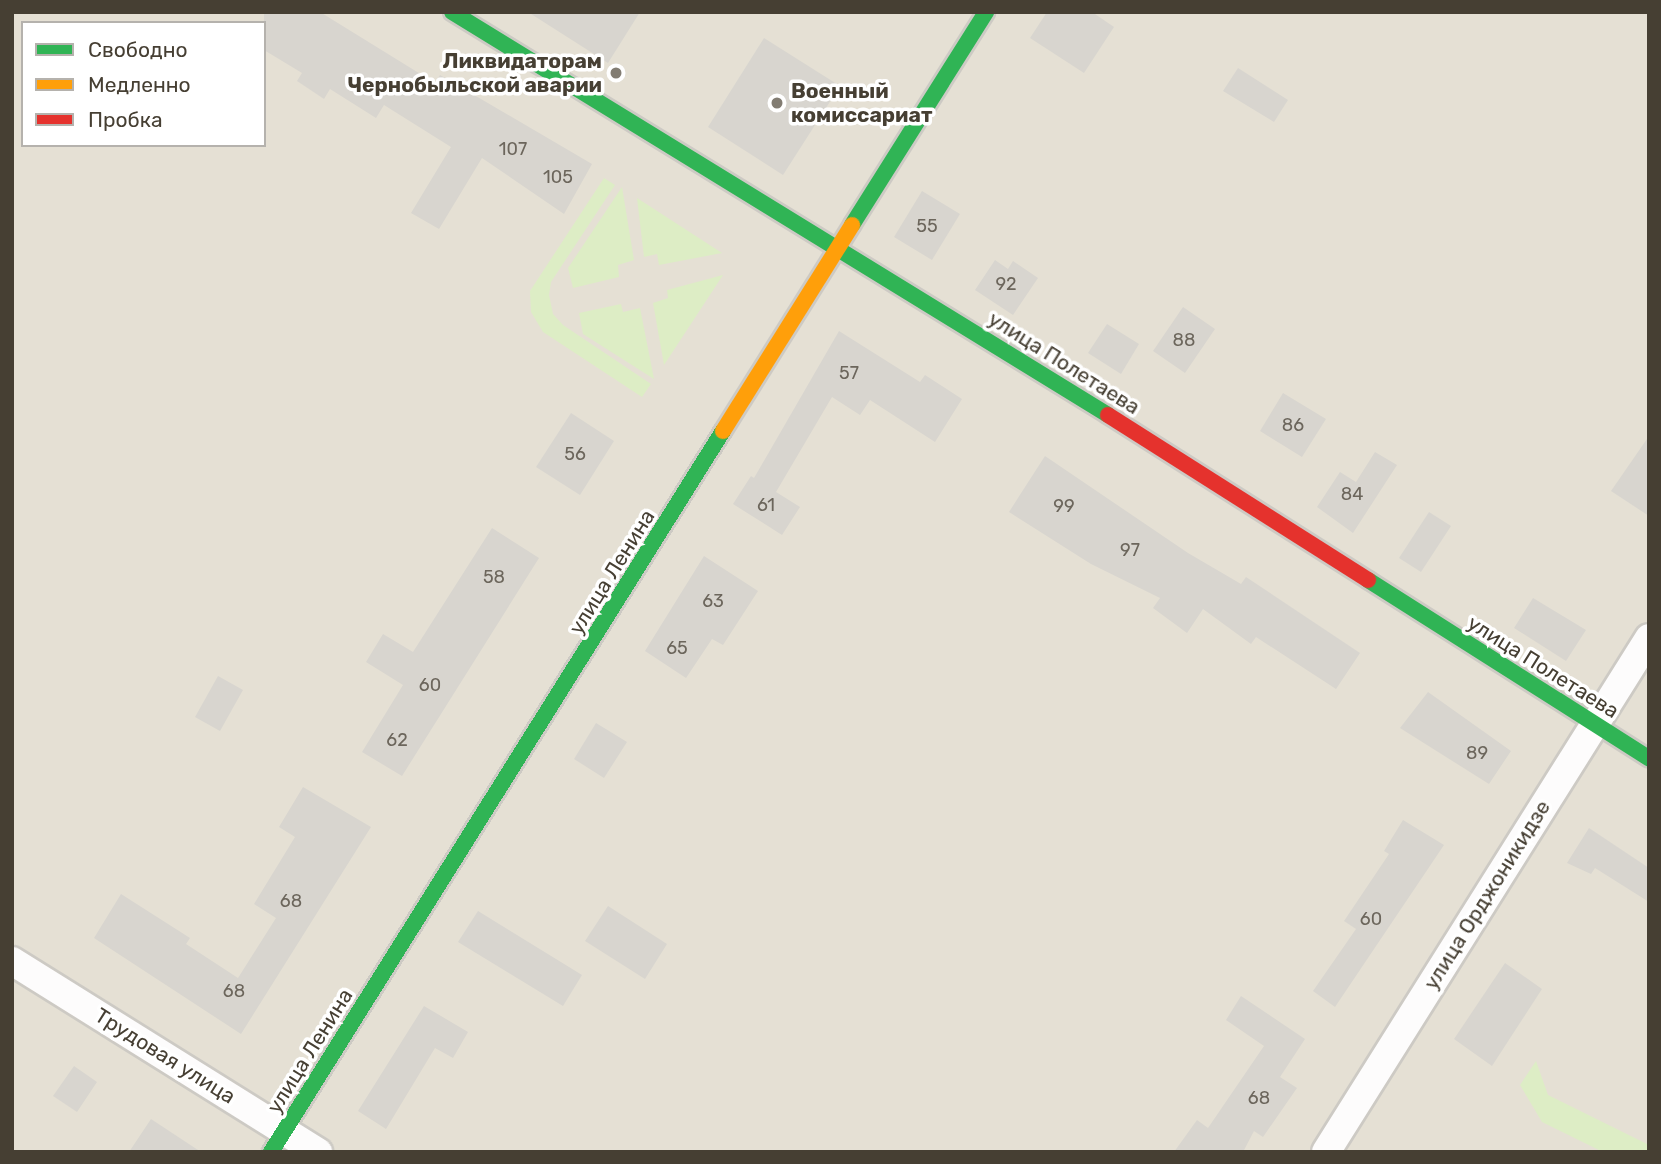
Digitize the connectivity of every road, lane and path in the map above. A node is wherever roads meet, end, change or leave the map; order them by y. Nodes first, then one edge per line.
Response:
1 (452, 12) edge
2 (986, 12) edge
3 (842, 247) junction
4 (1649, 638) edge
5 (1595, 725) junction
6 (1649, 758) edge
7 (12, 961) edge
8 (278, 1141) edge
9 (318, 1152) edge
10 (1325, 1152) edge

1 - 3 street, улица Полетаева
2 - 3 street, улица Ленина
3 - 5 street, улица Полетаева
3 - 8 street, улица Ленина
4 - 5 street, улица Орджоникидзе
5 - 6 street, улица Полетаева
5 - 10 street, улица Орджоникидзе
7 - 8 street, Трудовая улица
8 - 9 street, Трудовая улица

